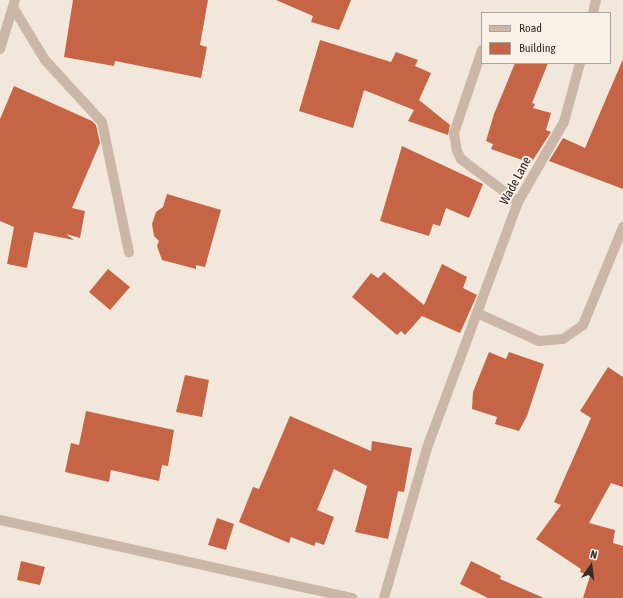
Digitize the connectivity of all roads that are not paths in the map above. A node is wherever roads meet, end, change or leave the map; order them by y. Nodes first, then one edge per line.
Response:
1 (596, 0) edge
2 (14, 4) edge
3 (593, 12) edge
4 (0, 49) edge
5 (481, 53) edge
6 (580, 64) edge
7 (518, 202) junction
8 (623, 227) edge
9 (129, 252) dead end
10 (477, 313) junction
11 (0, 520) edge
12 (352, 598) edge
13 (384, 598) edge

1 - 3 street
2 - 4 street
2 - 9 street
5 - 7 street
6 - 7 street, Wade Lane
7 - 10 street, Wade Lane
8 - 10 street
10 - 13 street, Wade Lane
11 - 12 street

